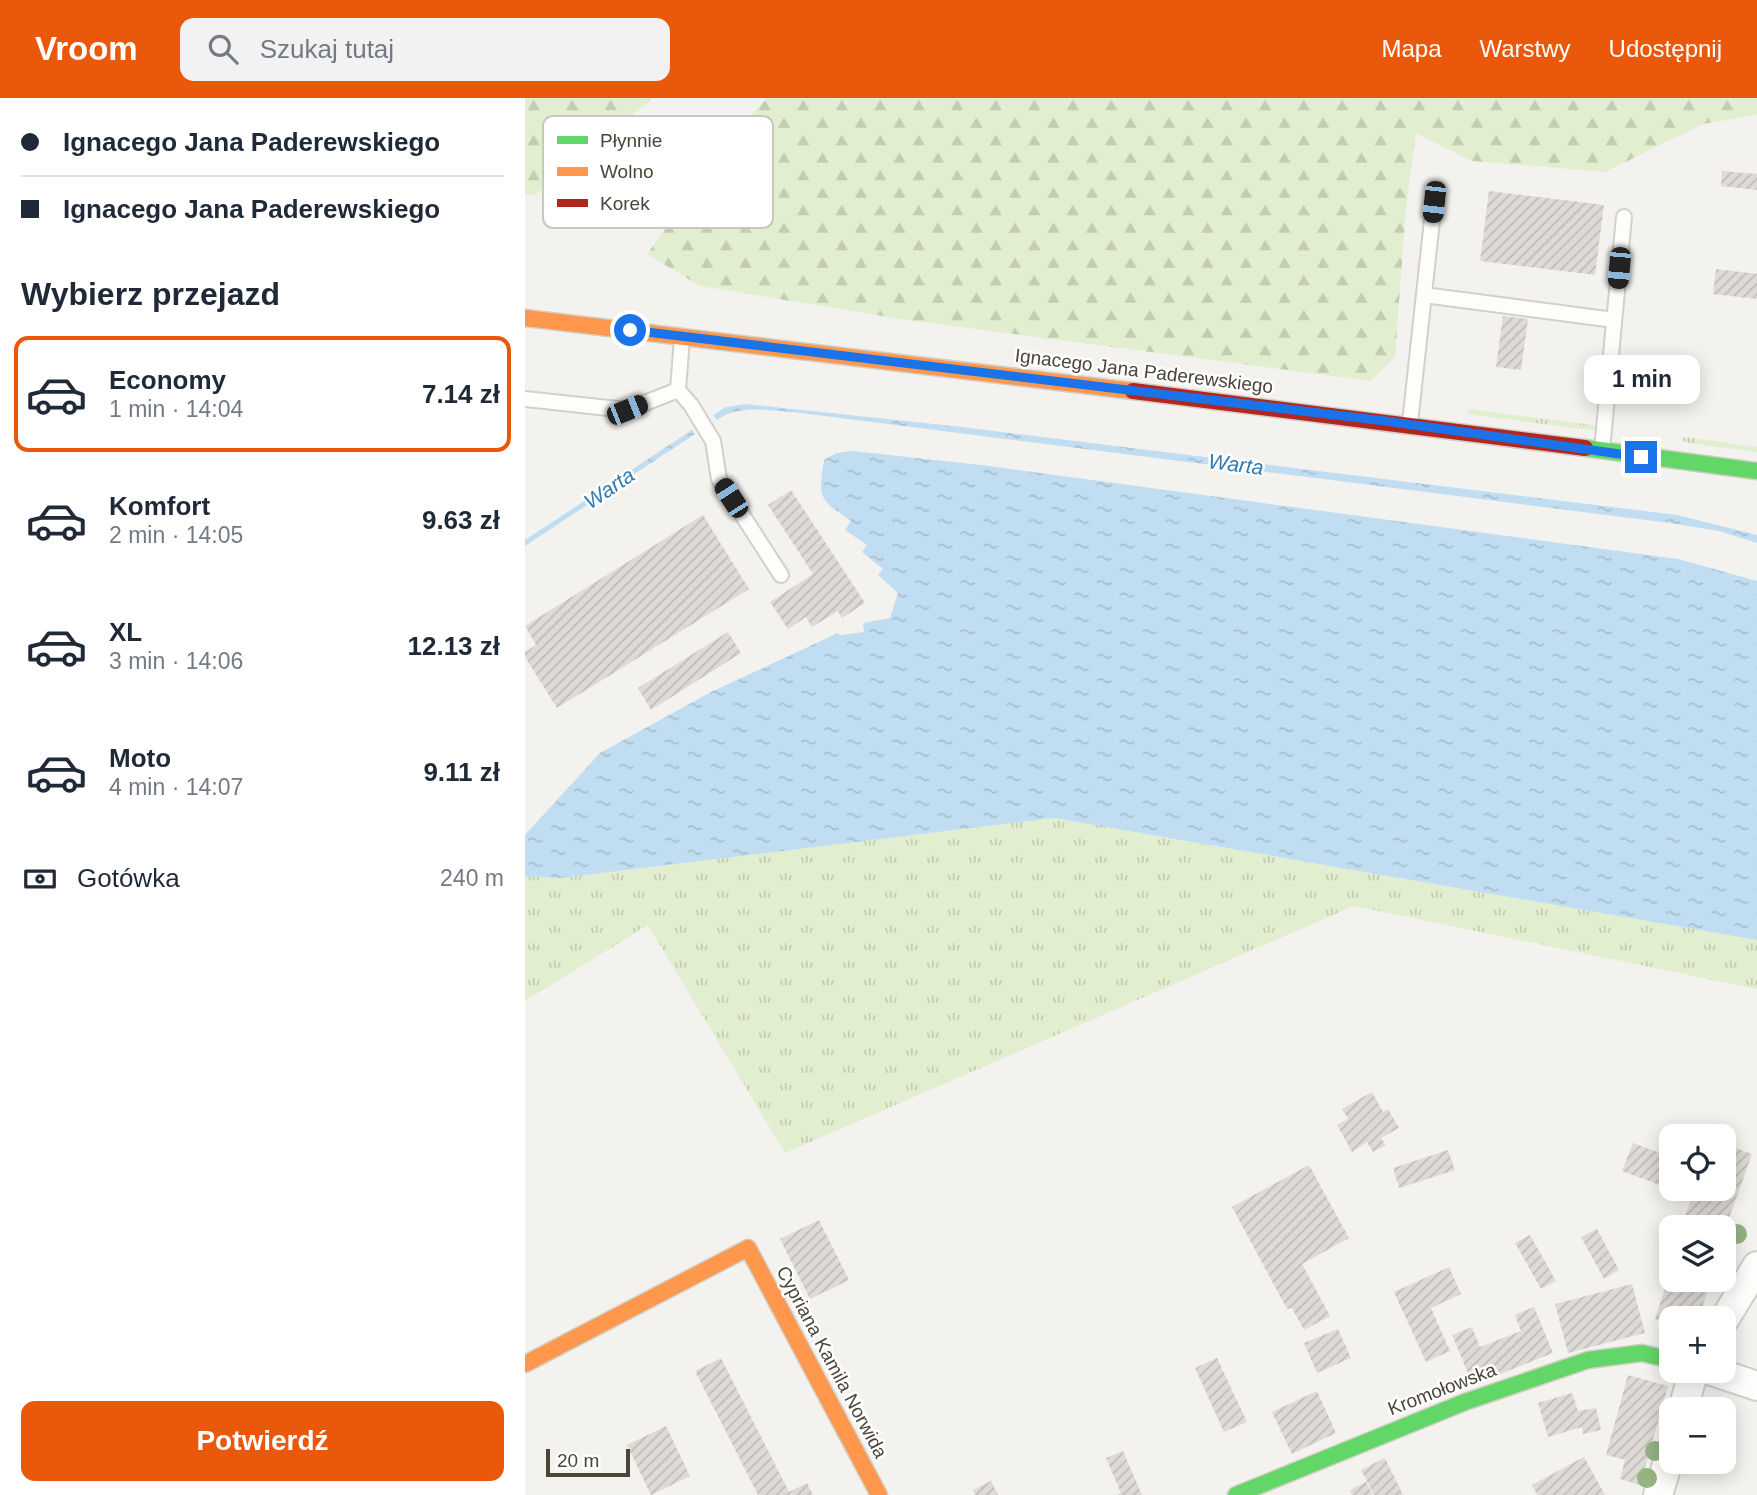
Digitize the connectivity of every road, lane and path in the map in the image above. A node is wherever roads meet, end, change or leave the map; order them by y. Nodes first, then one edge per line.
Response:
1 (1434, 202) dead end
2 (1624, 216) dead end
3 (1424, 295) junction
4 (525, 318) edge
5 (1614, 320) junction
6 (682, 336) junction
7 (678, 390) junction
8 (525, 399) edge
9 (1410, 425) junction
10 (1602, 451) junction
11 (1757, 471) edge
12 (781, 575) dead end
13 (1757, 1266) edge
14 (1733, 1306) edge
15 (1659, 1357) edge
16 (525, 1364) edge
17 (1736, 1379) edge
18 (1757, 1386) edge
19 (1664, 1474) edge
20 (879, 1495) edge
21 (1236, 1495) edge
22 (1658, 1495) edge

1 - 3 lane
2 - 5 lane
3 - 5 lane
3 - 9 lane
4 - 6 main road, Ignacego Jana Paderewskiego
5 - 10 lane
6 - 7 lane
6 - 9 main road, Ignacego Jana Paderewskiego
7 - 8 lane
7 - 12 lane
9 - 10 main road, Ignacego Jana Paderewskiego
10 - 11 main road, Ignacego Jana Paderewskiego
13 - 14 street
15 - 21 main road, Kromołowska
16 - 20 main road, Cypriana Kamila Norwida
17 - 18 street
19 - 22 street

